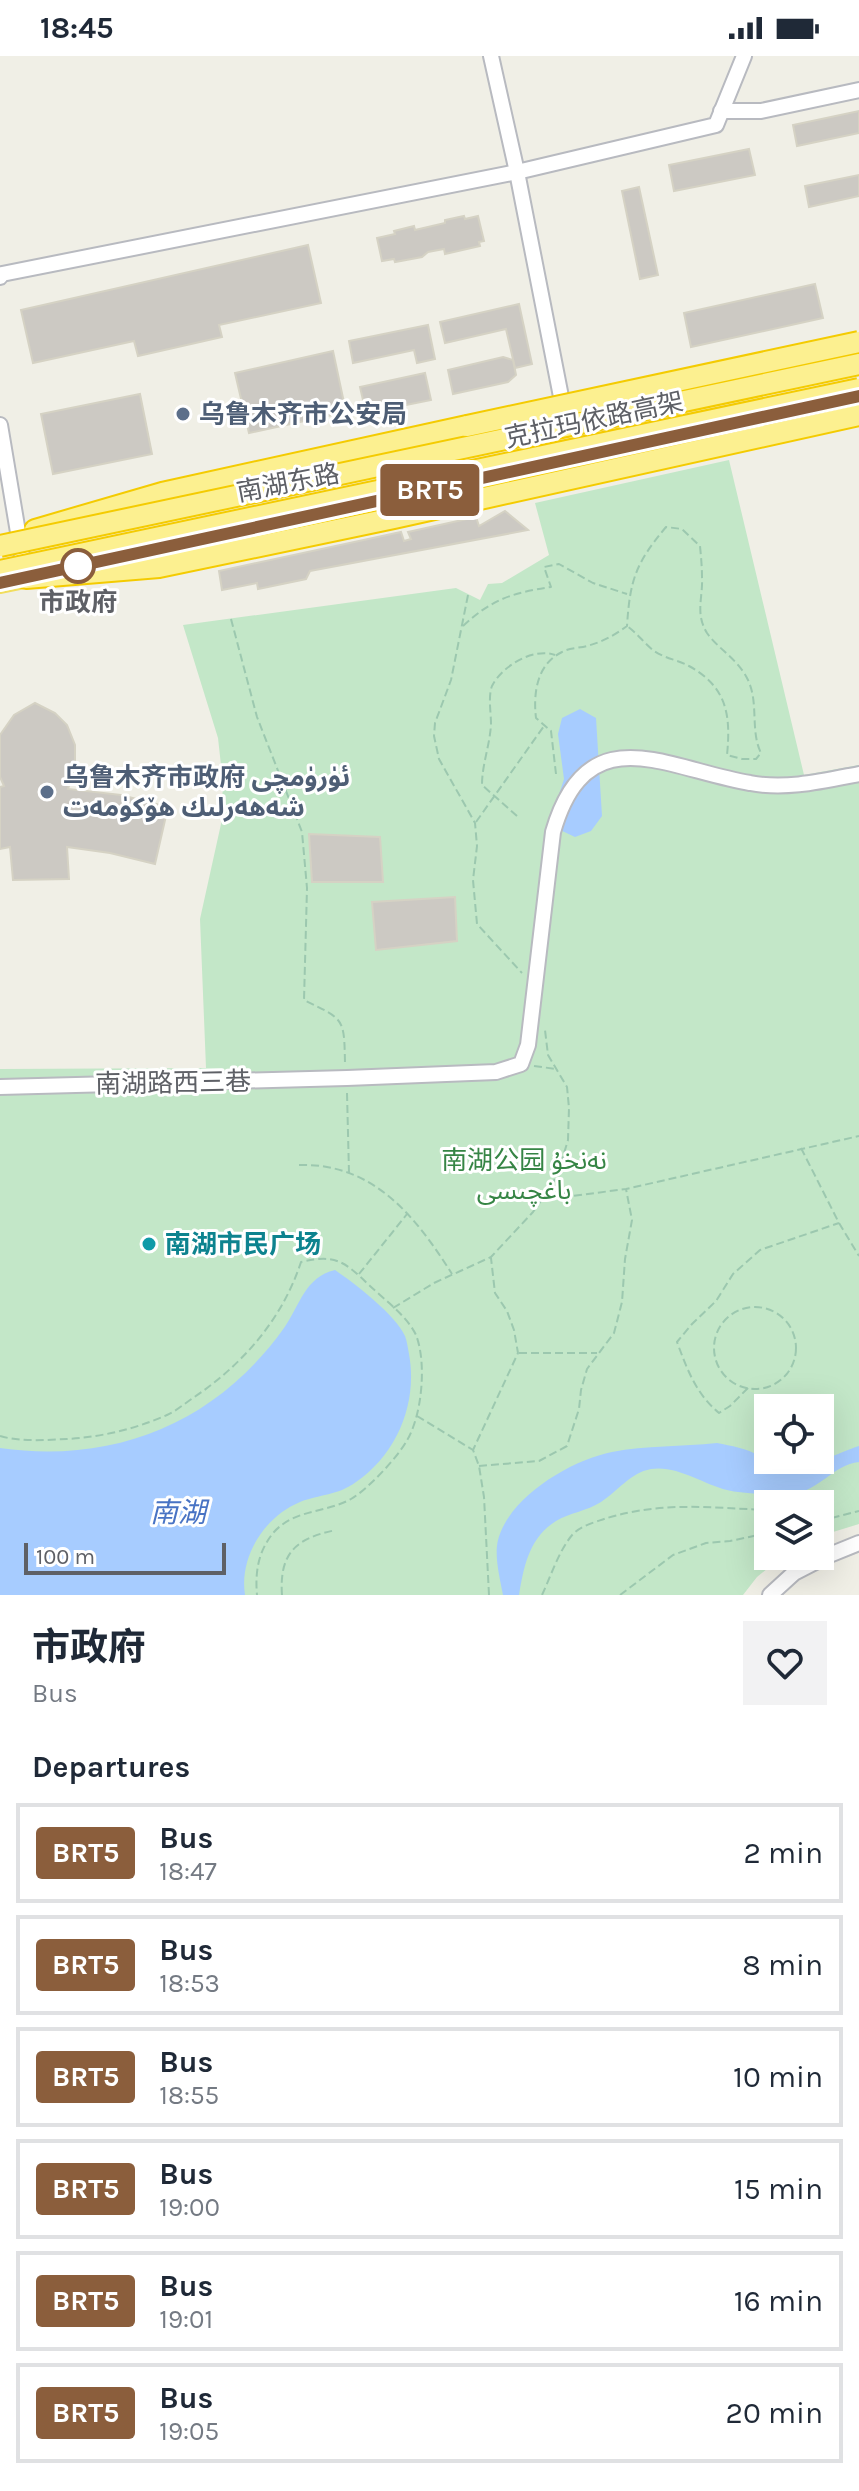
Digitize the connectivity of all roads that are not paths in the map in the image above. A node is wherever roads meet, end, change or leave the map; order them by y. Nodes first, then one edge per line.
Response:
1 (491, 56) edge
2 (744, 56) edge
3 (859, 90) edge
4 (721, 111) junction
5 (517, 172) junction
6 (1, 272) edge
7 (859, 342) edge
8 (859, 366) edge
9 (859, 389) edge
10 (859, 396) edge
11 (859, 415) edge
12 (0, 425) edge
13 (568, 431) junction
14 (10, 537) edge
15 (0, 546) edge
16 (0, 571) edge
17 (26, 578) junction
18 (0, 583) edge
19 (859, 774) edge
20 (0, 1087) edge
21 (859, 1543) edge
22 (770, 1595) edge

1 - 5 street
2 - 4 street
3 - 4 street
4 - 5 street
5 - 6 street
5 - 13 street
7 - 14 highway, bridge
8 - 13 main road, 南湖东路
8 - 15 highway, 克拉玛依路高架, bridge
9 - 16 highway, 克拉玛依路高架, bridge
10 - 17 main road, 南湖东路
11 - 17 highway
12 - 14 street
13 - 14 main road, 南湖东路
14 - 17 street
17 - 18 main road, 南湖东路
19 - 20 street, 南湖路西三巷
21 - 22 street

